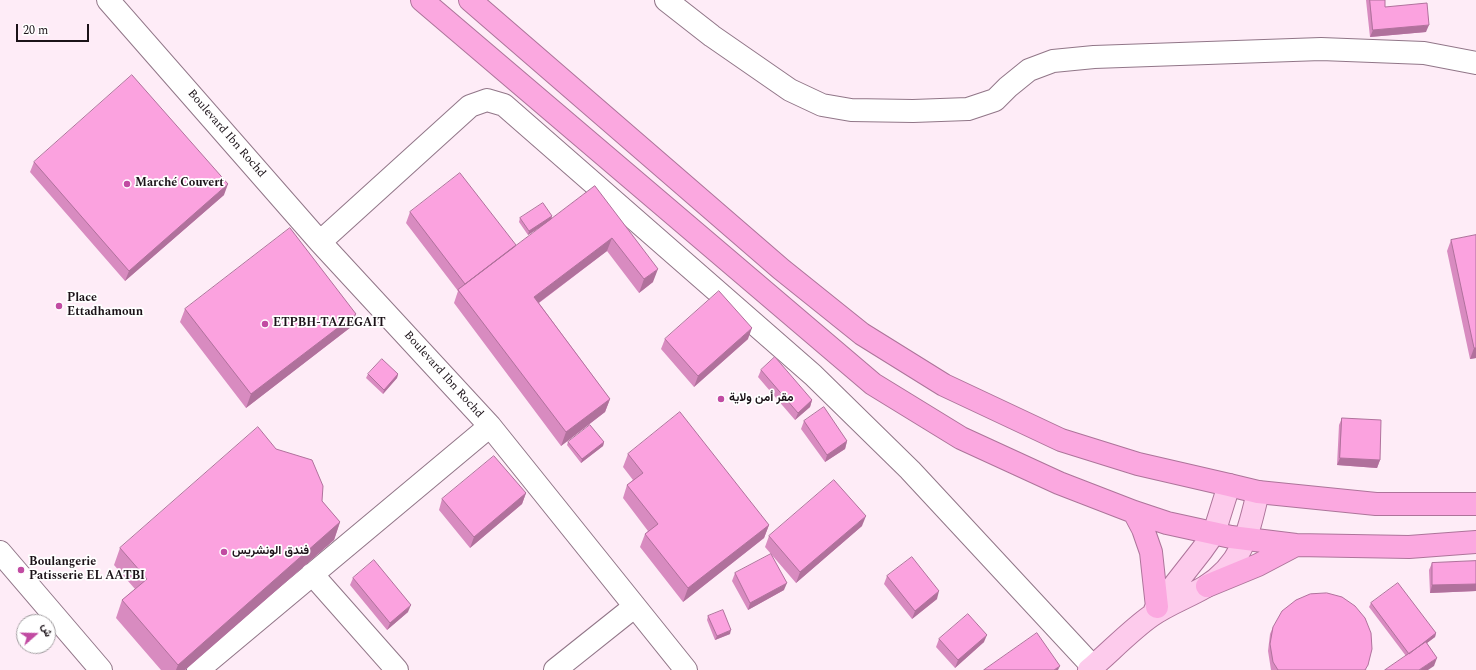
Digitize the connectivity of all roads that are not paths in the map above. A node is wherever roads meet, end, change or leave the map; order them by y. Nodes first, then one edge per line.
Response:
1 (108, 0) edge
2 (422, 0) edge
3 (470, 0) edge
4 (666, 0) edge
5 (1476, 63) edge
6 (320, 242) junction
7 (490, 426) junction
8 (1229, 485) junction
9 (1258, 492) junction
10 (1476, 504) edge
11 (1134, 512) junction
12 (1214, 533) junction
13 (1246, 539) junction
14 (1476, 542) edge
15 (1296, 545) junction
16 (0, 552) edge
17 (312, 574) junction
18 (1207, 586) junction
19 (634, 607) junction
20 (1154, 611) junction
21 (89, 666) edge
22 (1091, 668) edge
23 (198, 670) edge
24 (397, 670) edge
25 (555, 670) edge
26 (686, 670) edge

1 - 6 street, Boulevard Ibn Rochd
2 - 11 highway
3 - 8 highway
4 - 5 street
6 - 7 street, Boulevard Ibn Rochd
6 - 22 street
7 - 17 street
7 - 19 street, Boulevard Ibn Rochd
8 - 9 highway
8 - 12 main road
9 - 10 highway
9 - 13 main road
11 - 12 highway
11 - 20 highway
12 - 13 highway
12 - 20 main road
13 - 15 highway
13 - 18 main road
14 - 15 highway
15 - 18 highway
16 - 21 street
17 - 23 street
17 - 24 street
18 - 20 main road
19 - 25 street
19 - 26 street, Boulevard Ibn Rochd
20 - 22 main road

